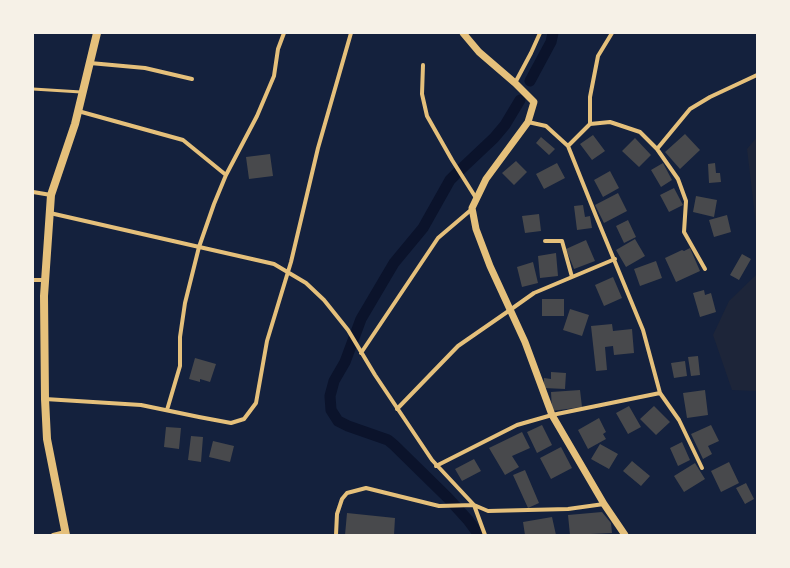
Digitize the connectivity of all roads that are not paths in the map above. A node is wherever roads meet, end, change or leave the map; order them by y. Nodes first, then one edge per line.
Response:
1 (97, 33) edge
2 (284, 33) edge
3 (351, 33) edge
4 (463, 33) edge
5 (540, 33) edge
6 (612, 33) edge
7 (90, 63) junction
8 (423, 65) dead end
9 (757, 75) edge
10 (192, 79) dead end
11 (515, 83) junction
12 (33, 89) edge
13 (83, 92) junction
14 (78, 111) junction
15 (528, 122) junction
16 (590, 124) junction
17 (568, 146) junction
18 (657, 149) junction
19 (226, 175) junction
20 (33, 192) edge
21 (51, 195) junction
22 (477, 199) junction
23 (472, 208) junction
24 (50, 213) junction
25 (546, 241) dead end
26 (199, 247) junction
27 (615, 259) junction
28 (705, 269) dead end
29 (288, 271) junction
30 (572, 277) junction
31 (33, 280) edge
32 (45, 280) junction
33 (510, 310) junction
34 (361, 353) junction
35 (660, 393) junction
36 (45, 399) junction
37 (397, 409) junction
38 (167, 410) junction
39 (552, 415) junction
40 (436, 466) junction
41 (702, 468) dead end
42 (604, 504) junction
43 (474, 505) junction
44 (66, 534) edge
45 (53, 535) edge
46 (336, 535) edge
47 (485, 535) edge
48 (625, 535) edge

1 - 7 main road
2 - 19 street
3 - 29 street
4 - 11 street
5 - 11 street
6 - 16 street
7 - 10 street
7 - 13 main road
8 - 22 street
9 - 18 street
11 - 15 street
12 - 13 lane
13 - 14 main road
14 - 19 street
14 - 21 main road
15 - 17 street
15 - 22 street
16 - 17 street
16 - 18 street
17 - 27 street
18 - 28 street
19 - 26 street
20 - 21 street
21 - 24 main road
22 - 23 street
23 - 33 street
23 - 34 street
24 - 26 street
24 - 32 main road
25 - 30 street
26 - 29 street
26 - 38 street
27 - 30 street
27 - 35 street
29 - 34 street
29 - 38 street
30 - 33 street
31 - 32 street
32 - 36 main road
33 - 37 street
33 - 39 street
34 - 37 street
35 - 39 street
35 - 41 street
36 - 38 street
36 - 44 main road
37 - 40 street
39 - 40 street
39 - 42 street
40 - 43 street
42 - 43 street
42 - 48 street
43 - 46 street
43 - 47 street
44 - 45 street

